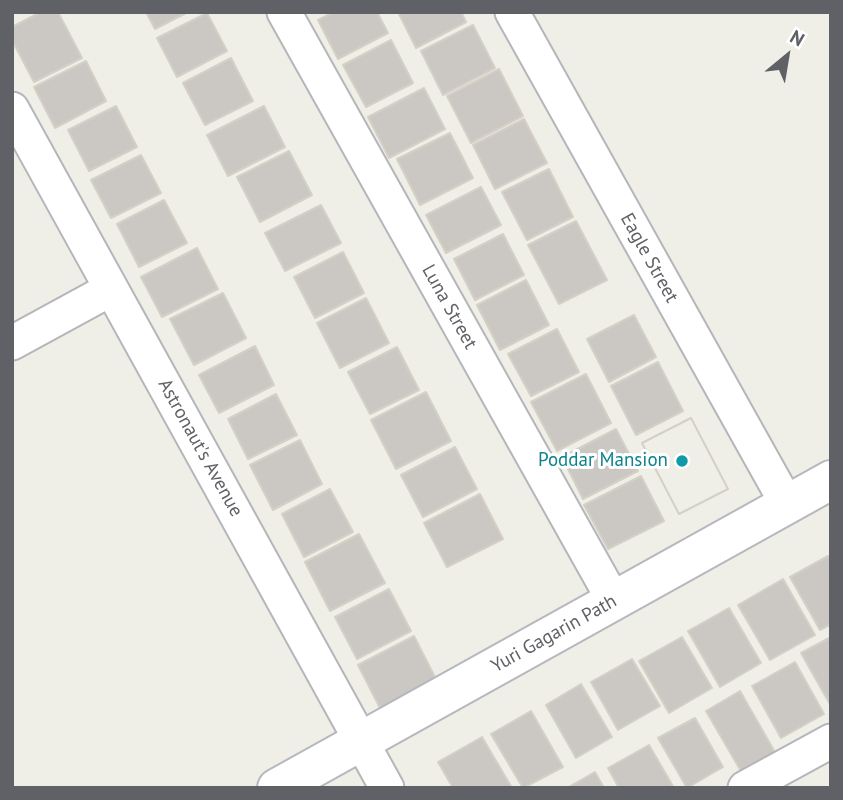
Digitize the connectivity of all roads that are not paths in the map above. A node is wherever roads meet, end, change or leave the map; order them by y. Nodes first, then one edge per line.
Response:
1 (284, 12) edge
2 (512, 12) edge
3 (12, 109) edge
4 (111, 289) junction
5 (12, 343) edge
6 (831, 480) edge
7 (787, 504) junction
8 (614, 601) junction
9 (361, 741) junction
10 (831, 741) edge
11 (277, 788) edge
12 (387, 788) edge
13 (745, 788) edge

1 - 8 street, Luna Street
2 - 7 street, Eagle Street
3 - 4 street, Astronaut's Avenue
4 - 5 street
4 - 9 street, Astronaut's Avenue
6 - 7 street, Yuri Gagarin Path
7 - 8 street, Yuri Gagarin Path
8 - 9 street, Yuri Gagarin Path
9 - 11 street, Yuri Gagarin Path
9 - 12 street, Astronaut's Avenue
10 - 13 street

